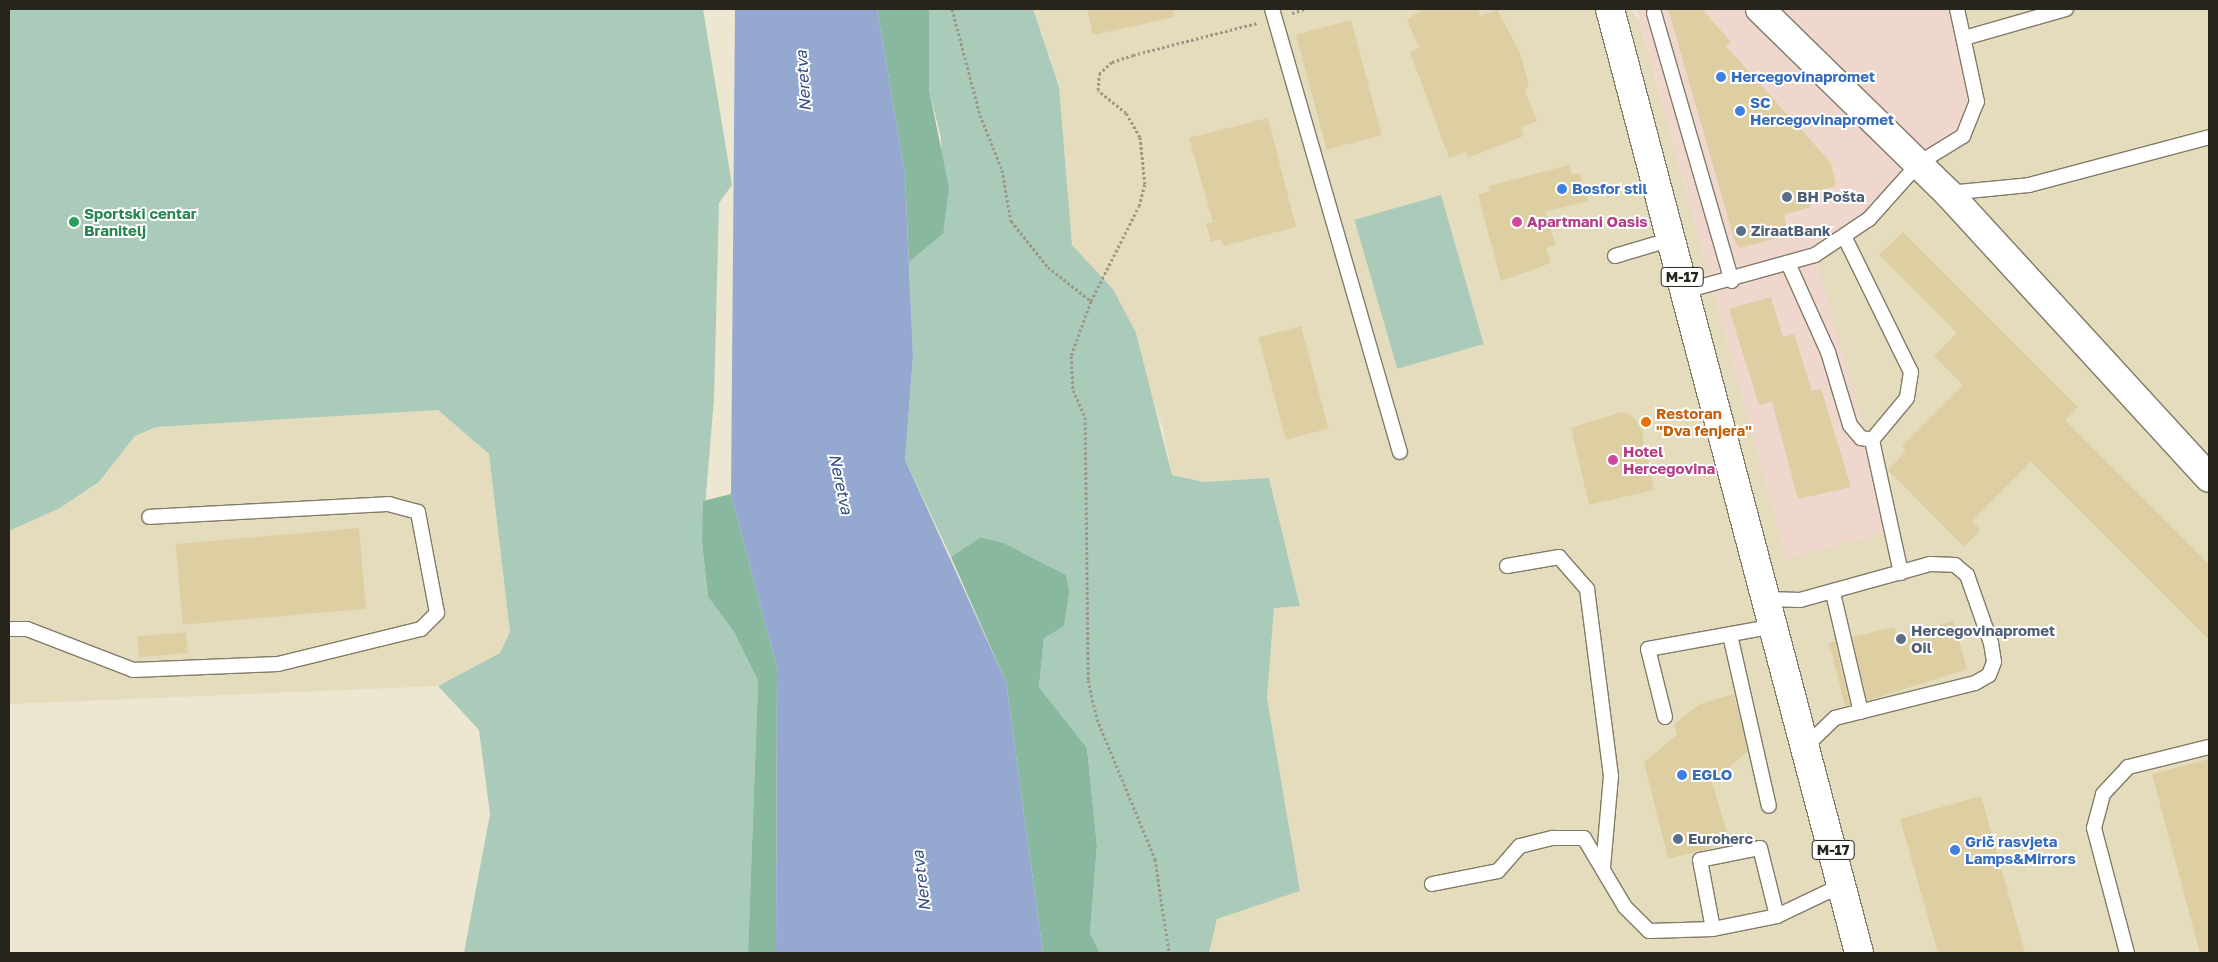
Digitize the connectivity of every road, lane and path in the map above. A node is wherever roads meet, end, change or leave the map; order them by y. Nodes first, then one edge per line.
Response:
1 (952, 9) edge
2 (1305, 9) edge
3 (1610, 9) edge
4 (1760, 9) edge
5 (1957, 9) edge
6 (2066, 9) edge
7 (1273, 13) edge
8 (1654, 13) dead end
9 (1964, 38) junction
10 (2209, 137) edge
11 (1919, 163) junction
12 (1948, 193) junction
13 (1844, 236) junction
14 (1672, 238) junction
15 (1615, 256) dead end
16 (1788, 264) junction
17 (1732, 281) junction
18 (1685, 290) junction
19 (1091, 301) junction
20 (1872, 440) junction
21 (1400, 452) dead end
22 (2209, 478) edge
23 (149, 517) dead end
24 (1507, 566) dead end
25 (1901, 572) junction
26 (1833, 593) junction
27 (1768, 599) junction
28 (1776, 626) junction
29 (9, 629) edge
30 (1730, 635) junction
31 (1861, 712) junction
32 (1665, 717) dead end
33 (1806, 746) junction
34 (2209, 747) edge
35 (1769, 806) dead end
36 (1603, 868) junction
37 (1432, 884) dead end
38 (1842, 885) junction
39 (1777, 916) junction
40 (1713, 929) junction
41 (1169, 953) edge
42 (1859, 953) edge
43 (2127, 953) edge

1 - 19 path
2 - 7 path
3 - 14 main road, M-17
4 - 11 main road
5 - 9 lane
6 - 9 lane
7 - 19 path
7 - 21 lane
8 - 17 lane
9 - 11 lane
10 - 12 lane
11 - 12 main road
11 - 13 lane
12 - 22 main road
13 - 16 lane
13 - 20 lane
14 - 15 lane
14 - 18 main road, M-17
16 - 17 lane
16 - 20 lane
17 - 18 lane
18 - 27 main road, M-17
19 - 41 path
20 - 25 lane
23 - 29 lane
24 - 36 lane
25 - 26 lane
25 - 31 lane
26 - 27 lane
26 - 31 lane
27 - 28 main road, M-17
28 - 30 lane
28 - 33 main road, M-17
30 - 32 lane
30 - 35 lane
31 - 33 lane
33 - 38 main road, M-17
34 - 43 lane
36 - 37 lane
36 - 40 lane
38 - 39 lane
38 - 42 main road, M-17
39 - 40 lane
39 - 40 lane

